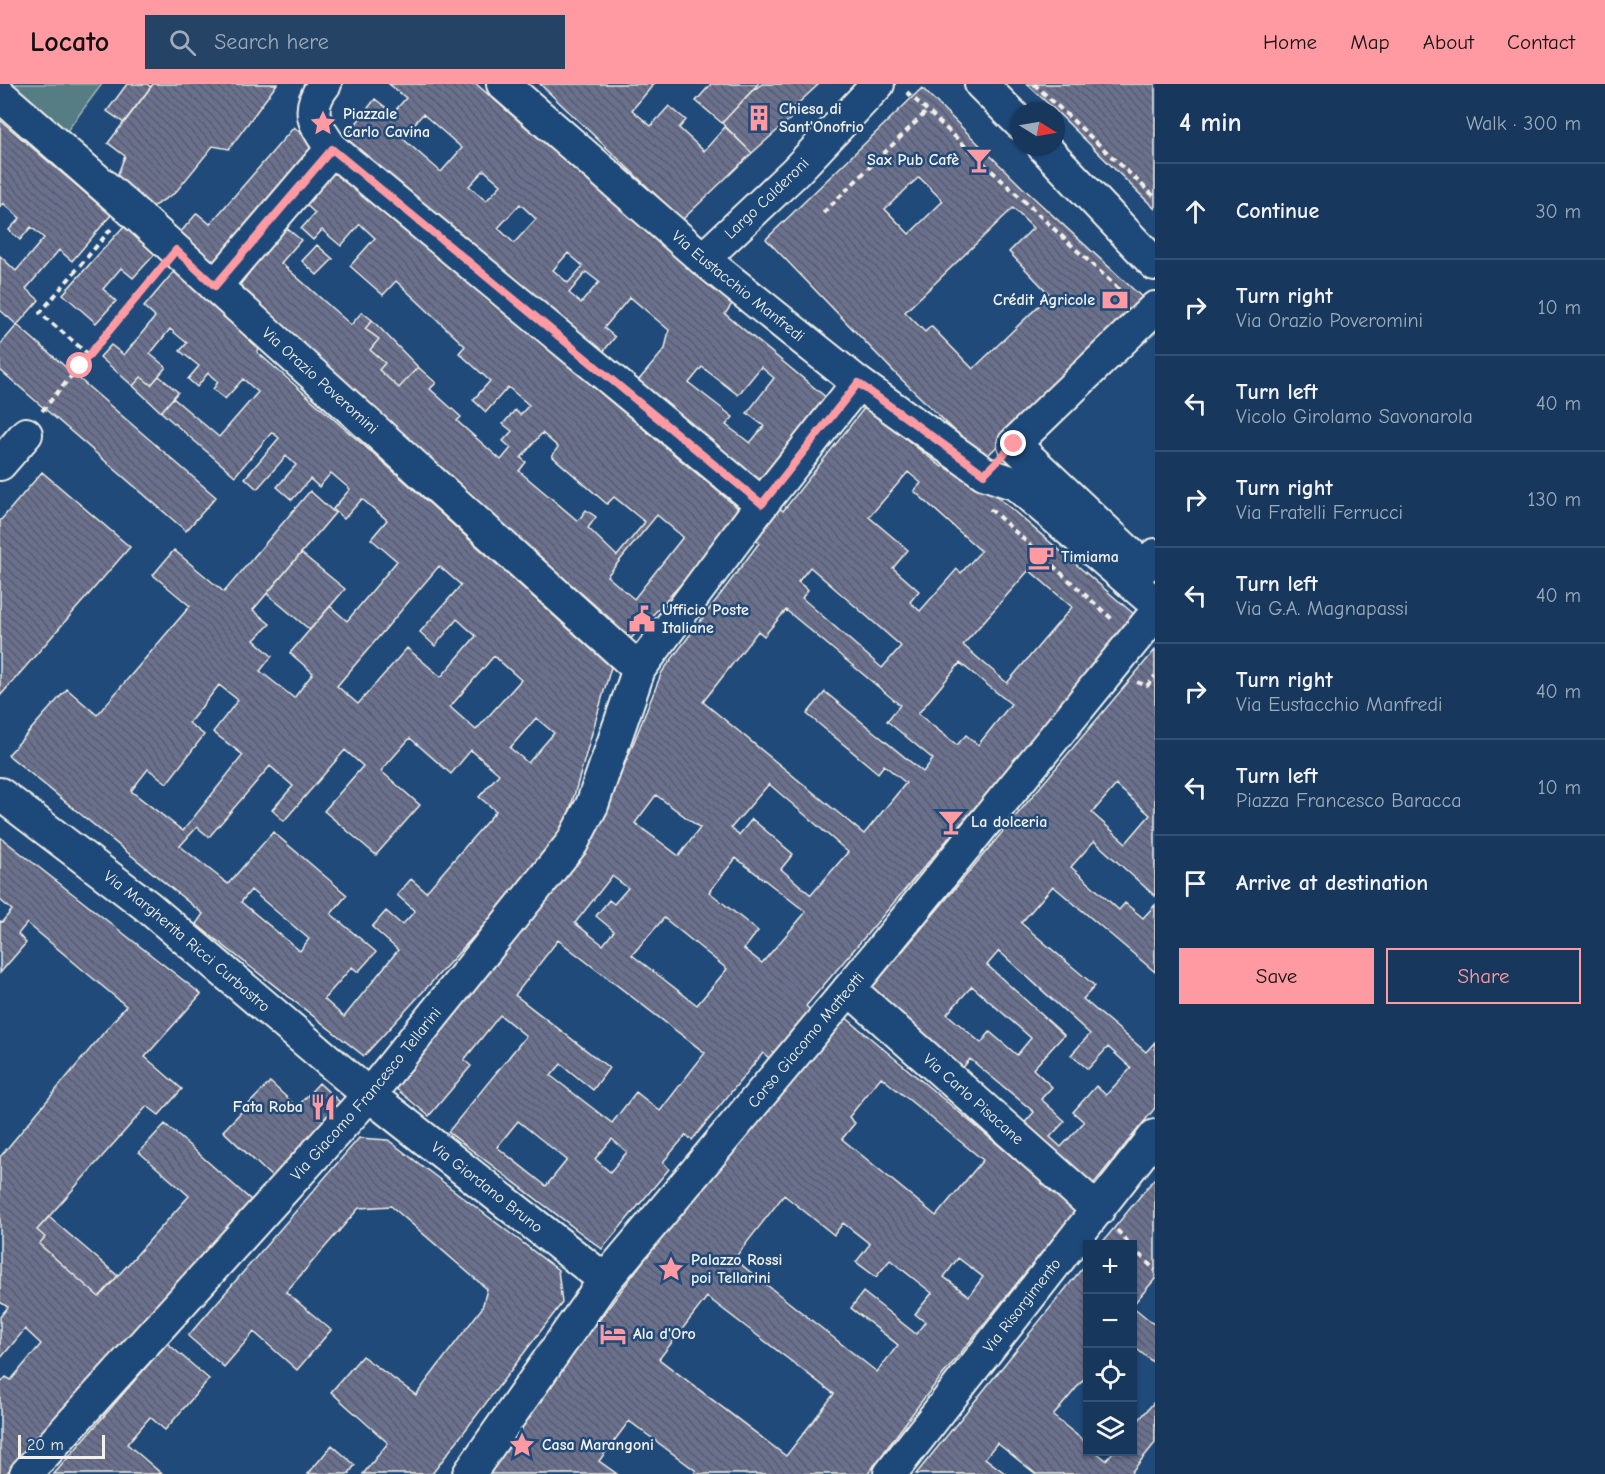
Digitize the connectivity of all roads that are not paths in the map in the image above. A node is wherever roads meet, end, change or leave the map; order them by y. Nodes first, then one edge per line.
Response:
1 (325, 84) edge
2 (503, 84) edge
3 (981, 84) edge
4 (892, 87) edge
5 (0, 95) edge
6 (1011, 114) edge
7 (332, 149) junction
8 (1053, 156) edge
9 (703, 259) junction
10 (1155, 264) edge
11 (215, 286) junction
12 (1155, 308) edge
13 (858, 383) junction
14 (32, 425) road end
15 (1014, 444) junction
16 (0, 464) edge
17 (984, 474) junction
18 (762, 504) junction
19 (1155, 555) edge
20 (1155, 603) edge
21 (1155, 614) edge
22 (639, 669) junction
23 (0, 794) edge
24 (849, 988) junction
25 (369, 1095) junction
26 (1155, 1136) edge
27 (1098, 1210) junction
28 (604, 1280) junction
29 (26, 1474) edge
30 (469, 1474) edge
31 (890, 1474) edge

1 - 7 street
2 - 9 street, Via Eustacchio Manfredi
3 - 6 street
4 - 9 street, Largo Calderoni
5 - 11 street, Via Orazio Poveromini
7 - 11 street
7 - 18 street
8 - 10 street
9 - 13 street, Via Eustacchio Manfredi
11 - 22 street, Via Orazio Poveromini
12 - 15 street
13 - 17 street, Via Eustacchio Manfredi
13 - 18 street, Via Giacomo Francesco Tellarini
14 - 16 street
15 - 17 street
15 - 19 street
17 - 20 street, Via Eustacchio Manfredi
18 - 22 street, Via Giacomo Francesco Tellarini
21 - 24 street, Corso Giacomo Matteotti
22 - 25 street, Via Giacomo Francesco Tellarini
23 - 25 street, Via Margherita Ricci Curbastro
24 - 27 street, Via Carlo Pisacane
24 - 28 street, Corso Giacomo Matteotti
25 - 28 street, Via Giordano Bruno
25 - 29 street, Via Giacomo Francesco Tellarini
26 - 27 street, Via Risorgimento
27 - 31 street, Via Risorgimento
28 - 30 street, Corso Giacomo Matteotti

